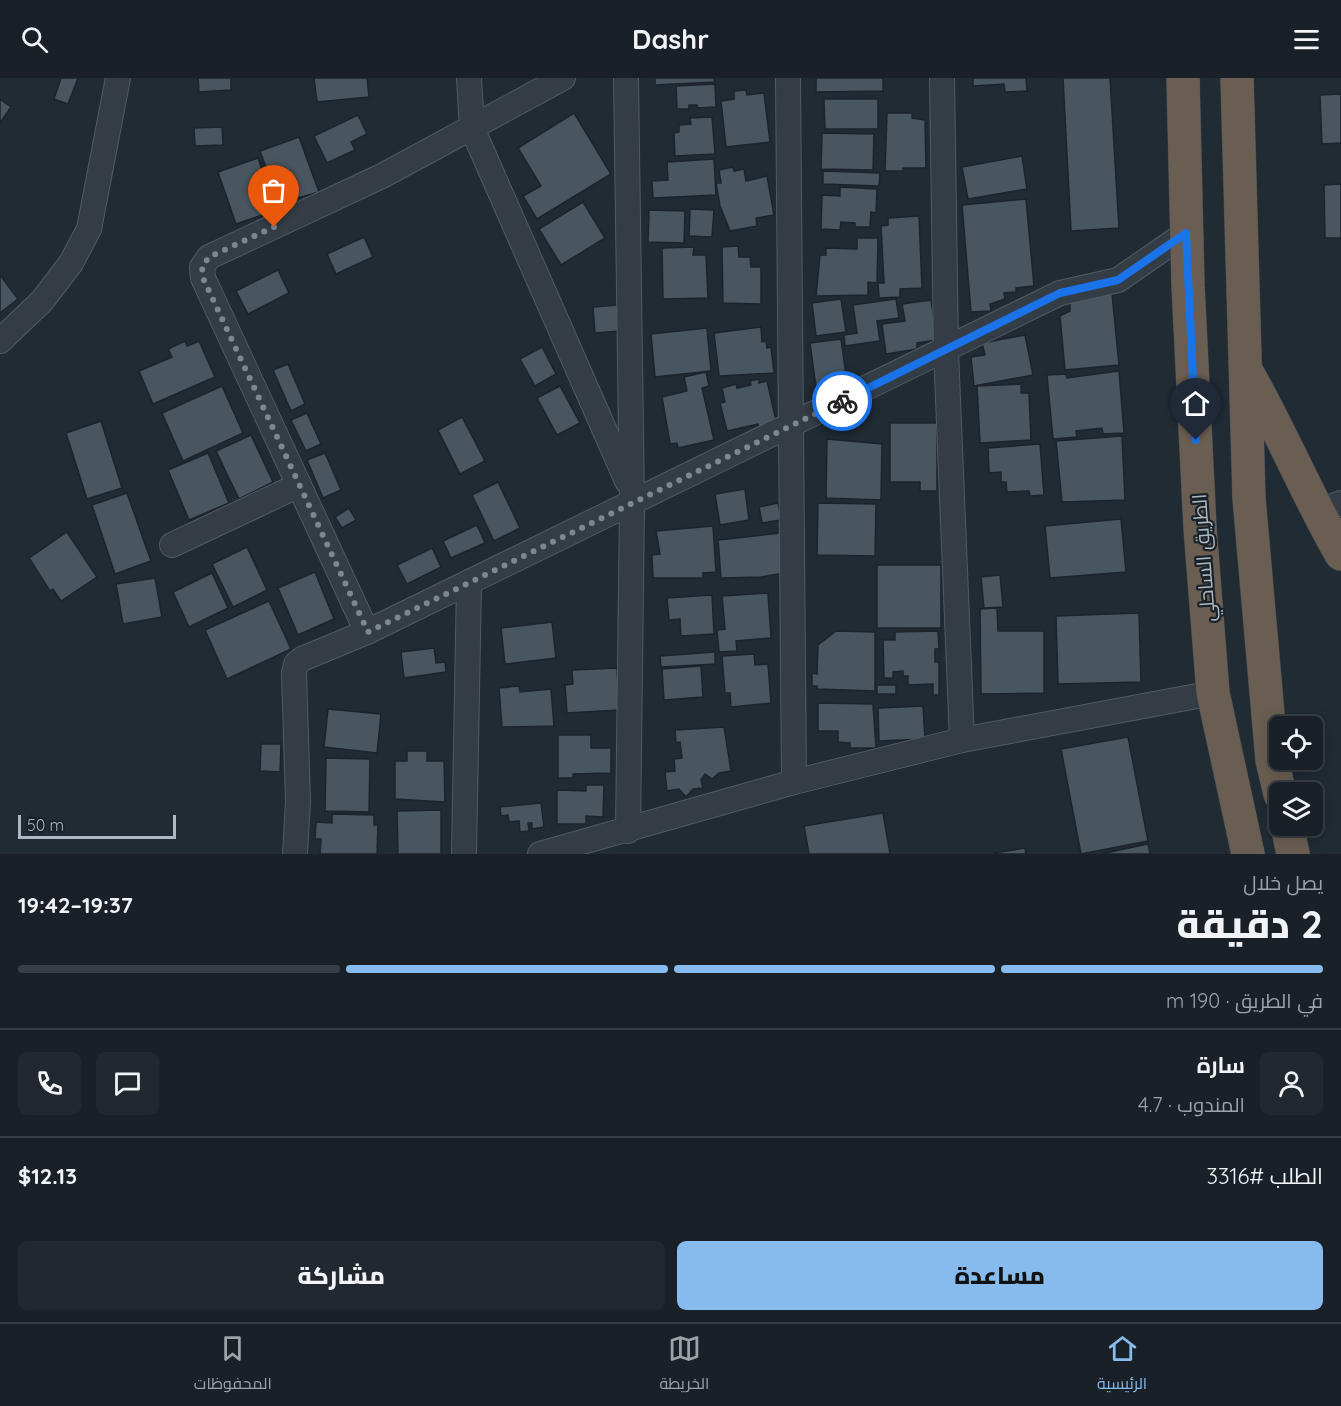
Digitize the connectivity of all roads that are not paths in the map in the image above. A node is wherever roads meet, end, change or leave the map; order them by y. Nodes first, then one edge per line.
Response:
1 (118, 78) edge
2 (470, 78) edge
3 (563, 78) edge
4 (626, 78) edge
5 (789, 78) edge
6 (942, 78) edge
7 (1183, 78) edge
8 (1237, 78) edge
9 (472, 128) junction
10 (1186, 233) junction
11 (0, 341) edge
12 (946, 351) junction
13 (1244, 367) junction
14 (789, 426) junction
15 (299, 485) junction
16 (632, 497) junction
17 (1329, 507) edge
18 (172, 545) dead end
19 (1341, 554) edge
20 (469, 583) junction
21 (368, 632) junction
22 (1213, 693) junction
23 (962, 740) junction
24 (794, 782) junction
25 (1277, 782) edge
26 (628, 831) junction
27 (1289, 836) edge
28 (295, 854) edge
29 (464, 854) edge
30 (540, 854) edge
31 (1248, 854) edge
32 (1293, 854) edge

1 - 11 street
2 - 9 street
3 - 9 street
4 - 16 street
5 - 14 street
6 - 12 street
7 - 10 highway, الطريق الساحلي
8 - 13 highway
9 - 15 street
9 - 16 street
10 - 12 street
10 - 22 highway, الطريق الساحلي
12 - 14 street
12 - 23 street
13 - 17 highway
13 - 25 highway
14 - 16 street
14 - 24 street
15 - 18 street
15 - 21 street
16 - 20 street
16 - 26 street
17 - 19 highway
20 - 21 street
20 - 29 street
21 - 28 street
22 - 23 street
22 - 31 highway, الطريق الساحلي
23 - 24 street
24 - 26 street
26 - 30 street
27 - 32 highway

